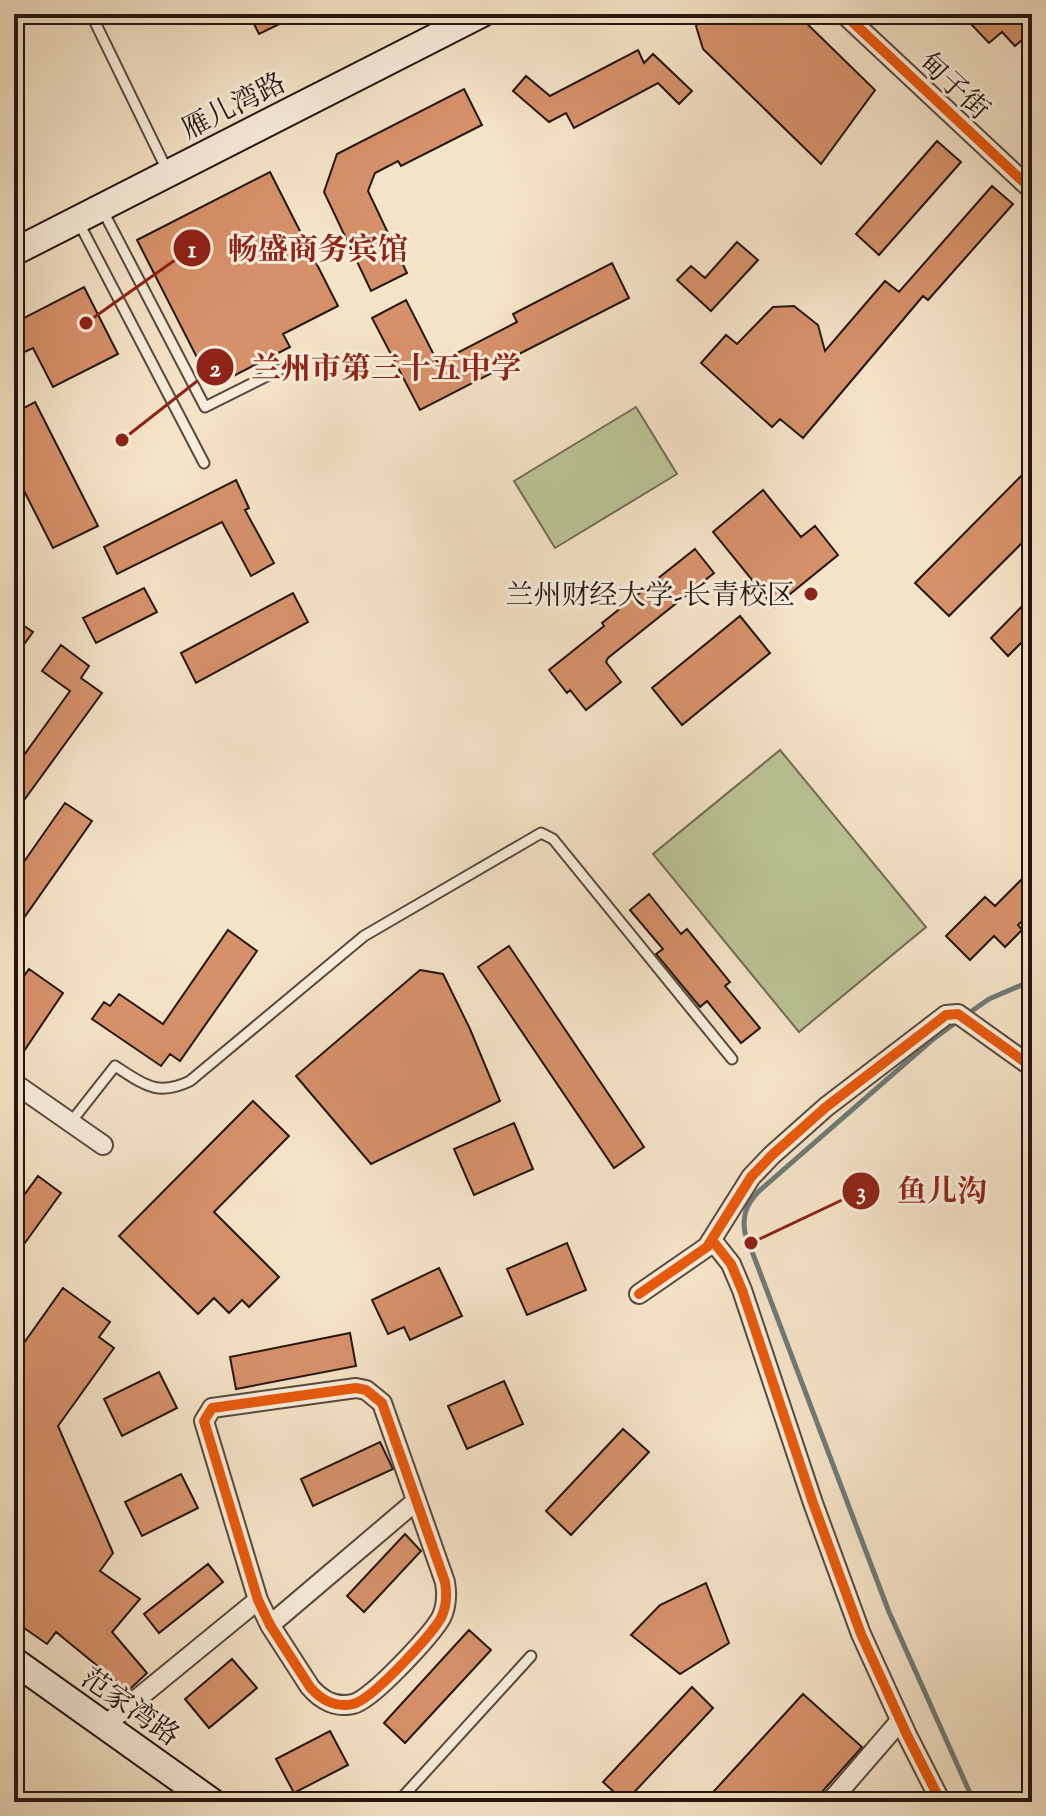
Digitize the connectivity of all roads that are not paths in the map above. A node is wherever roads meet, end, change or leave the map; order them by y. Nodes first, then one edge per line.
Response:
1 (91, 14) edge
2 (481, 14) edge
3 (844, 14) edge
4 (169, 173) junction
5 (1032, 190) edge
6 (101, 208) junction
7 (77, 220) junction
8 (14, 252) edge
9 (301, 359) dead end
10 (204, 463) dead end
11 (732, 1059) dead end
12 (1032, 1067) edge
13 (14, 1083) edge
14 (71, 1122) junction
15 (103, 1145) dead end
16 (712, 1240) junction
17 (639, 1294) dead end
18 (416, 1501) junction
19 (258, 1600) junction
20 (270, 1625) junction
21 (531, 1656) dead end
22 (14, 1661) edge
23 (900, 1721) junction
24 (104, 1726) junction
25 (212, 1802) edge
26 (398, 1802) edge
27 (830, 1802) edge
28 (941, 1802) edge

1 - 4 lane
2 - 4 main road, 雁儿湾路
3 - 5 street, 甸子街
4 - 6 main road, 雁儿湾路
6 - 7 main road, 雁儿湾路
6 - 9 lane
7 - 8 main road, 雁儿湾路
7 - 10 lane
11 - 14 lane
12 - 16 street
13 - 14 street
14 - 15 street
16 - 17 street
16 - 23 street
18 - 19 street
18 - 20 street
18 - 20 street
19 - 20 street
19 - 24 street
21 - 26 lane
22 - 24 main road, 范家湾路
23 - 27 street
23 - 28 street
24 - 25 main road, 范家湾路

